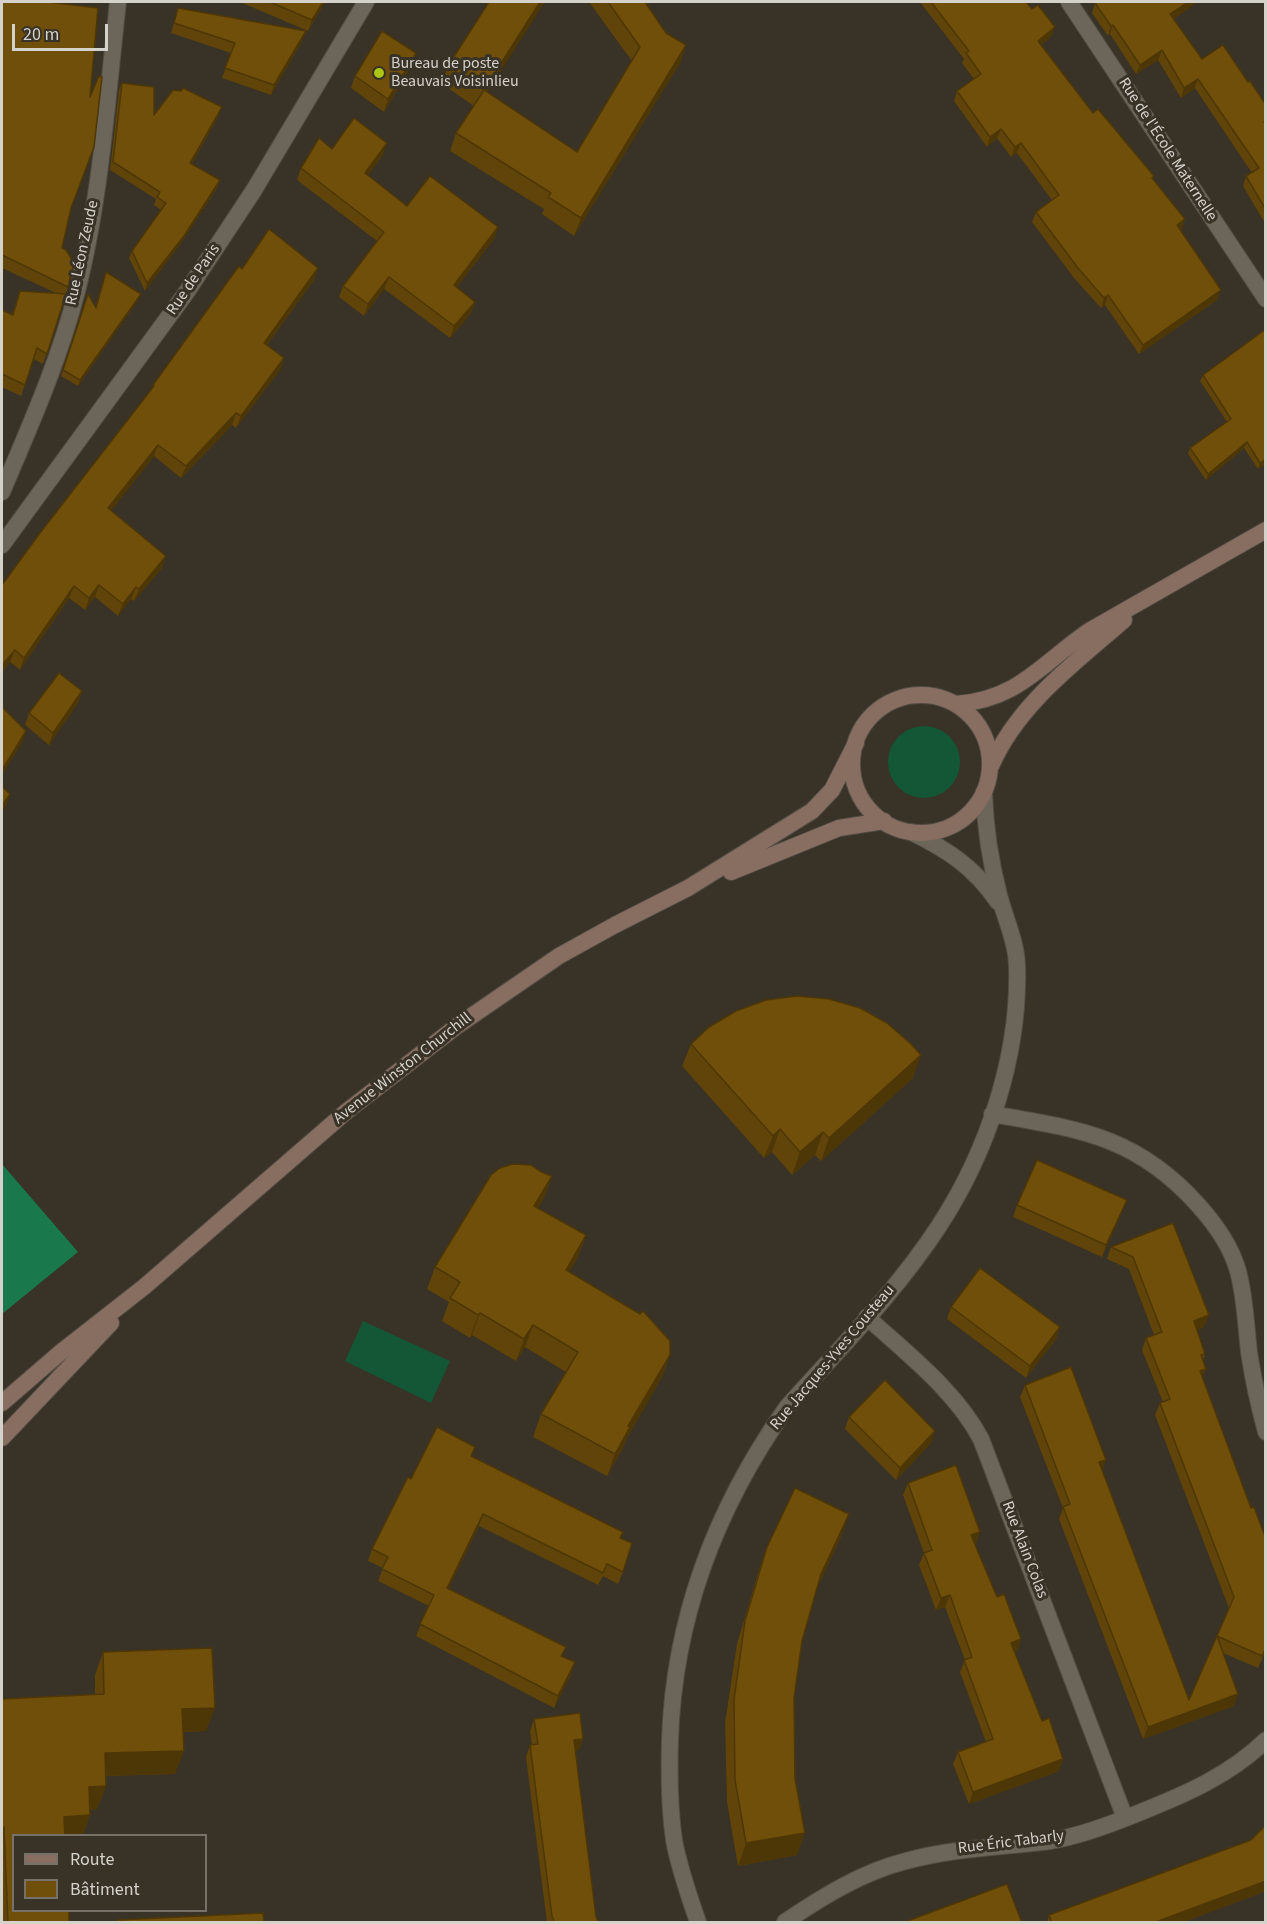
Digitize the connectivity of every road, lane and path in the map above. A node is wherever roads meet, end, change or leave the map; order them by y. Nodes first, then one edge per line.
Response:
1 (118, 2) edge
2 (366, 2) edge
3 (1069, 2) edge
4 (1266, 299) edge
5 (2, 492) edge
6 (1266, 530) edge
7 (2, 545) edge
8 (1149, 597) junction
9 (956, 705) junction
10 (856, 743) junction
11 (990, 769) junction
12 (984, 792) junction
13 (884, 821) junction
14 (911, 832) junction
15 (688, 888) junction
16 (1003, 910) junction
17 (992, 1114) junction
18 (144, 1287) junction
19 (867, 1317) junction
20 (2, 1403) edge
21 (1266, 1432) edge
22 (2, 1438) edge
23 (1266, 1740) edge
24 (1125, 1818) junction
25 (698, 1923) edge
26 (785, 1923) edge

1 - 5 street, Rue Léon Zeude
2 - 7 street, Rue de Paris
3 - 4 street, Rue de l'École Maternelle
6 - 8 main road
8 - 9 main road
8 - 11 main road
9 - 10 main road
9 - 11 main road
10 - 13 main road
10 - 15 main road, Avenue Winston Churchill
11 - 12 main road
12 - 14 main road
12 - 16 street, Rue Jacques-Yves Cousteau
13 - 14 main road
13 - 15 main road, Avenue Winston Churchill
14 - 16 street
15 - 18 main road, Avenue Winston Churchill
16 - 17 street, Rue Jacques-Yves Cousteau
17 - 19 street, Rue Jacques-Yves Cousteau
17 - 21 street
18 - 20 main road, Avenue Winston Churchill
18 - 22 main road, Avenue Winston Churchill
19 - 24 street, Rue Alain Colas
19 - 25 street, Rue Jacques-Yves Cousteau
23 - 24 street, Rue Éric Tabarly
24 - 26 street, Rue Éric Tabarly

